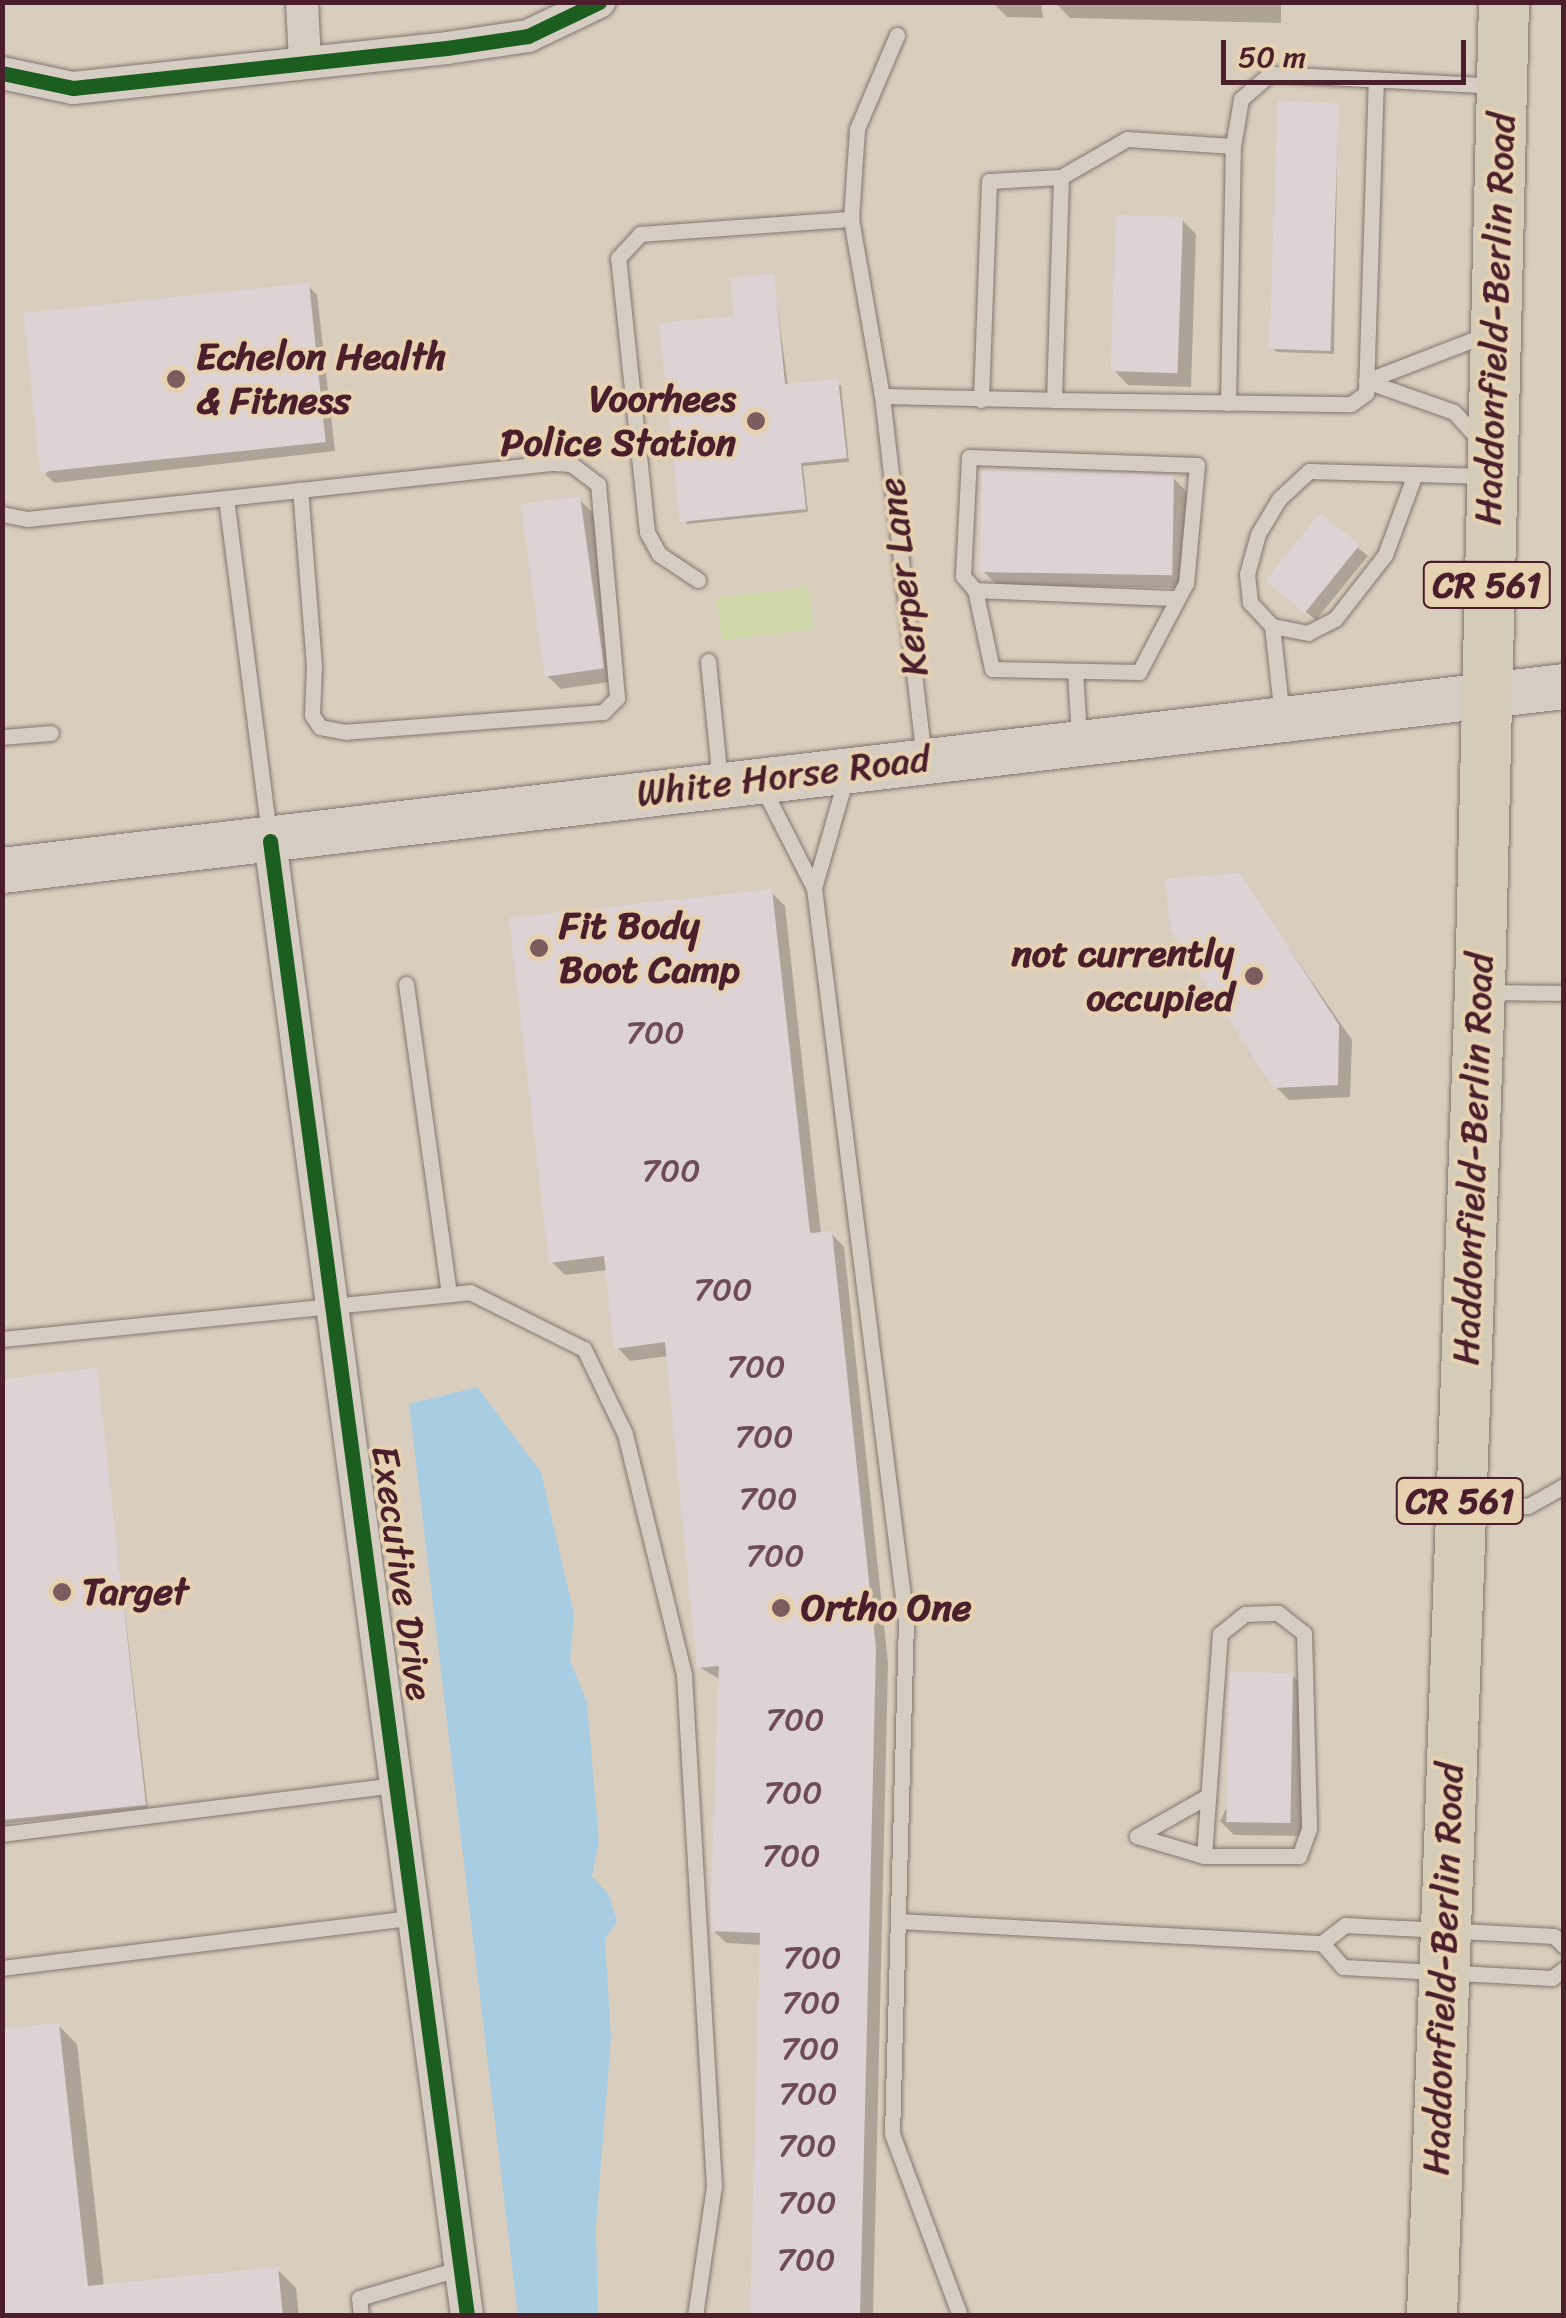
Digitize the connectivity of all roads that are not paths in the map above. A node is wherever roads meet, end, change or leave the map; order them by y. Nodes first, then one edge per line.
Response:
1 (302, 2) edge
2 (599, 2) edge
3 (1504, 2) edge
4 (897, 35) dead end
5 (306, 61) junction
6 (2, 73) edge
7 (1376, 80) junction
8 (1502, 86) junction
9 (1233, 146) junction
10 (1061, 178) junction
11 (851, 219) junction
12 (1495, 330) junction
13 (1366, 381) junction
14 (882, 396) junction
15 (981, 400) junction
16 (1054, 400) junction
17 (1228, 402) junction
18 (1491, 464) junction
19 (1415, 474) junction
20 (300, 490) junction
21 (226, 498) junction
22 (2, 514) edge
23 (698, 580) dead end
24 (975, 590) junction
25 (1172, 598) junction
26 (1272, 626) junction
27 (708, 660) dead end
28 (1075, 671) junction
29 (1564, 686) edge
30 (1484, 693) junction
31 (1282, 716) junction
32 (51, 733) dead end
33 (2, 737) edge
34 (1079, 739) junction
35 (924, 758) junction
36 (848, 768) junction
37 (740, 782) junction
38 (270, 840) junction
39 (2, 870) edge
40 (814, 888) junction
41 (406, 984) dead end
42 (1480, 992) junction
43 (1564, 993) edge
44 (448, 1294) junction
45 (332, 1302) junction
46 (2, 1338) edge
47 (1564, 1486) edge
48 (1460, 1502) junction
49 (398, 1785) junction
50 (1206, 1797) junction
51 (2, 1834) edge
52 (1204, 1856) junction
53 (416, 1917) junction
54 (898, 1920) junction
55 (1322, 1943) junction
56 (1564, 1946) edge
57 (1442, 1951) junction
58 (2, 1968) edge
59 (1564, 1969) edge
60 (461, 2268) junction
61 (361, 2316) edge
62 (467, 2316) edge
63 (695, 2316) edge
64 (960, 2316) edge
65 (1432, 2316) edge

1 - 5 street
2 - 5 street
3 - 8 main road, Haddonfield-Berlin Road / CR 561
4 - 11 lane, Kerper Lane
5 - 6 street
7 - 8 lane
7 - 9 lane
7 - 13 lane
8 - 12 main road, Haddonfield-Berlin Road / CR 561
9 - 10 lane
9 - 17 lane
10 - 15 lane
10 - 16 lane
11 - 14 lane, Kerper Lane
11 - 23 lane
12 - 13 lane
12 - 18 main road, Haddonfield-Berlin Road / CR 561
13 - 17 lane
13 - 18 lane
14 - 15 lane
14 - 35 lane, Kerper Lane
15 - 16 lane
16 - 17 lane
18 - 19 lane
18 - 30 main road, Haddonfield-Berlin Road / CR 561
19 - 26 lane
19 - 26 lane
20 - 20 lane
20 - 21 lane
21 - 22 lane
21 - 38 lane
24 - 25 lane
24 - 25 lane
24 - 28 lane
25 - 28 lane
26 - 31 lane
27 - 37 lane
28 - 34 lane
29 - 30 main road, White Horse Road
30 - 31 main road, White Horse Road
30 - 42 main road, Haddonfield-Berlin Road / CR 561
31 - 34 main road, White Horse Road
32 - 33 lane
34 - 35 main road, White Horse Road
35 - 36 main road, White Horse Road
36 - 37 main road, White Horse Road
36 - 40 lane
37 - 38 main road, White Horse Road
37 - 40 lane
38 - 39 main road, White Horse Road
38 - 45 street, Executive Drive
40 - 54 lane
41 - 44 lane
42 - 43 lane
42 - 48 main road, Haddonfield-Berlin Road / CR 561
44 - 45 lane
44 - 63 lane
45 - 46 lane
45 - 49 street, Executive Drive
47 - 48 lane
48 - 57 main road, Haddonfield-Berlin Road / CR 561
49 - 51 lane
49 - 53 street, Executive Drive
50 - 52 lane
50 - 52 lane
50 - 52 lane
53 - 58 lane
53 - 60 street, Executive Drive
54 - 55 lane
54 - 64 lane
55 - 57 lane
55 - 57 lane
56 - 57 lane
57 - 59 lane
57 - 65 main road, Haddonfield-Berlin Road / CR 561
60 - 61 lane
60 - 62 street, Executive Drive

